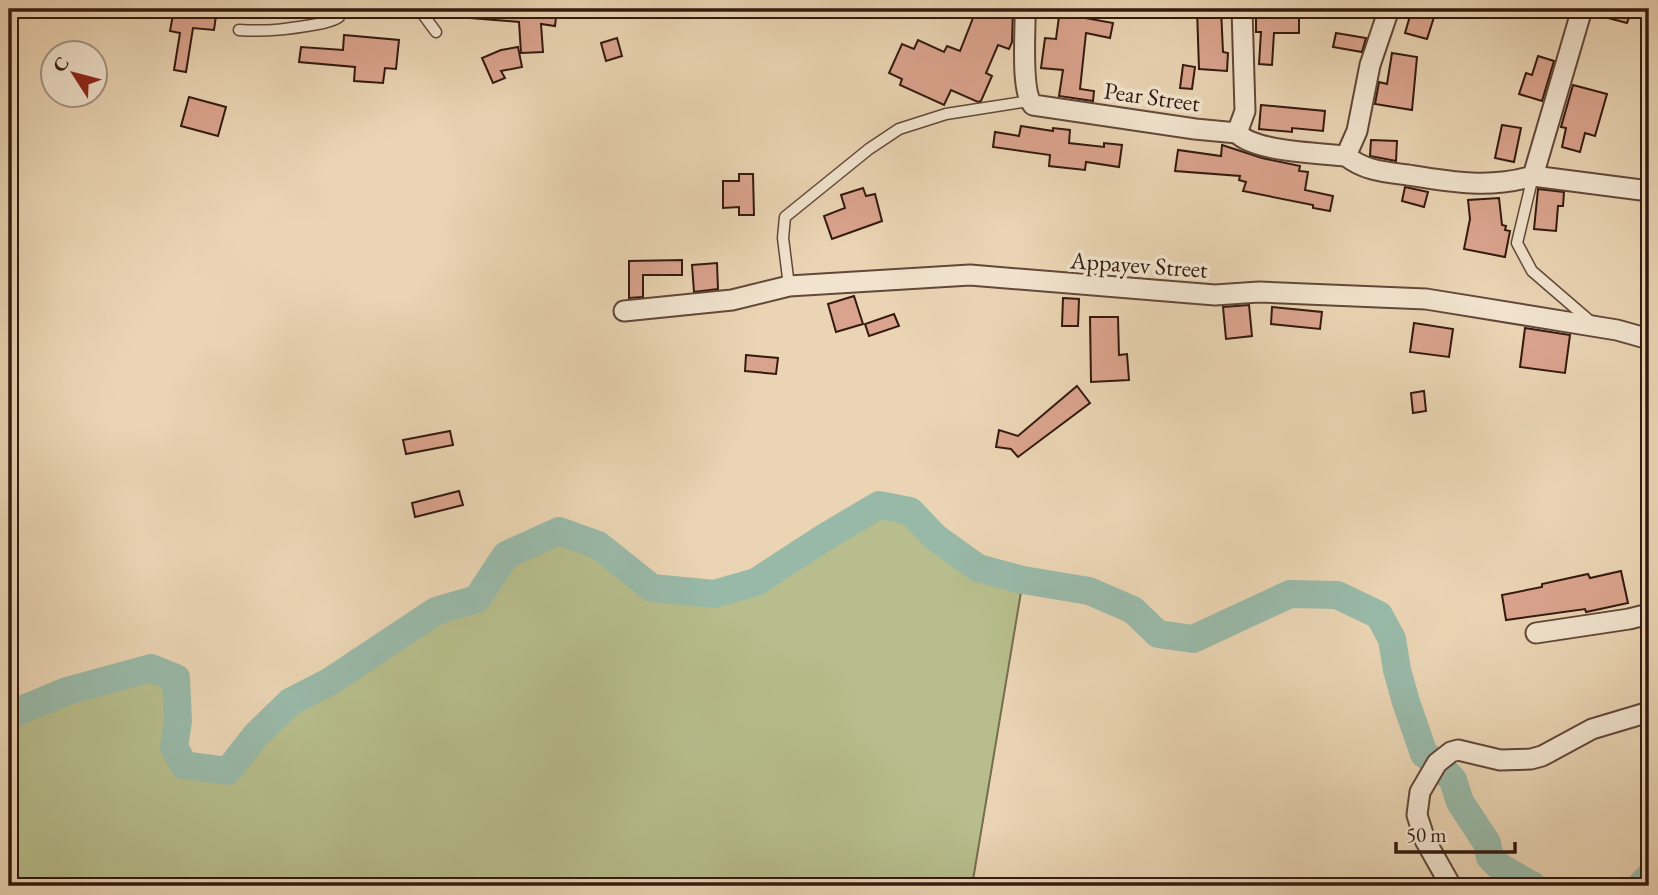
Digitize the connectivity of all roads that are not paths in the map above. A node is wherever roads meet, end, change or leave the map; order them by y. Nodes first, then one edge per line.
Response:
1 (340, 9) edge
2 (419, 9) edge
3 (1026, 9) edge
4 (1242, 9) edge
5 (1389, 9) edge
6 (1582, 9) edge
7 (239, 30) dead end
8 (436, 32) dead end
9 (1029, 101) junction
10 (1237, 132) junction
11 (1346, 156) junction
12 (1533, 176) junction
13 (1649, 191) edge
14 (789, 286) junction
15 (624, 311) dead end
16 (1597, 327) junction
17 (1649, 339) edge
18 (1649, 614) edge
19 (1536, 633) dead end
20 (1649, 712) edge
21 (1451, 886) edge

1 - 7 lane
2 - 8 lane
3 - 9 street
4 - 10 street
5 - 11 street
6 - 12 street
9 - 10 street, Pear Street
9 - 14 lane
10 - 11 street
11 - 12 street
12 - 13 street
12 - 16 lane
14 - 15 street, Appayev Street
14 - 16 street, Appayev Street
16 - 17 street, Appayev Street
18 - 19 street
20 - 21 street

